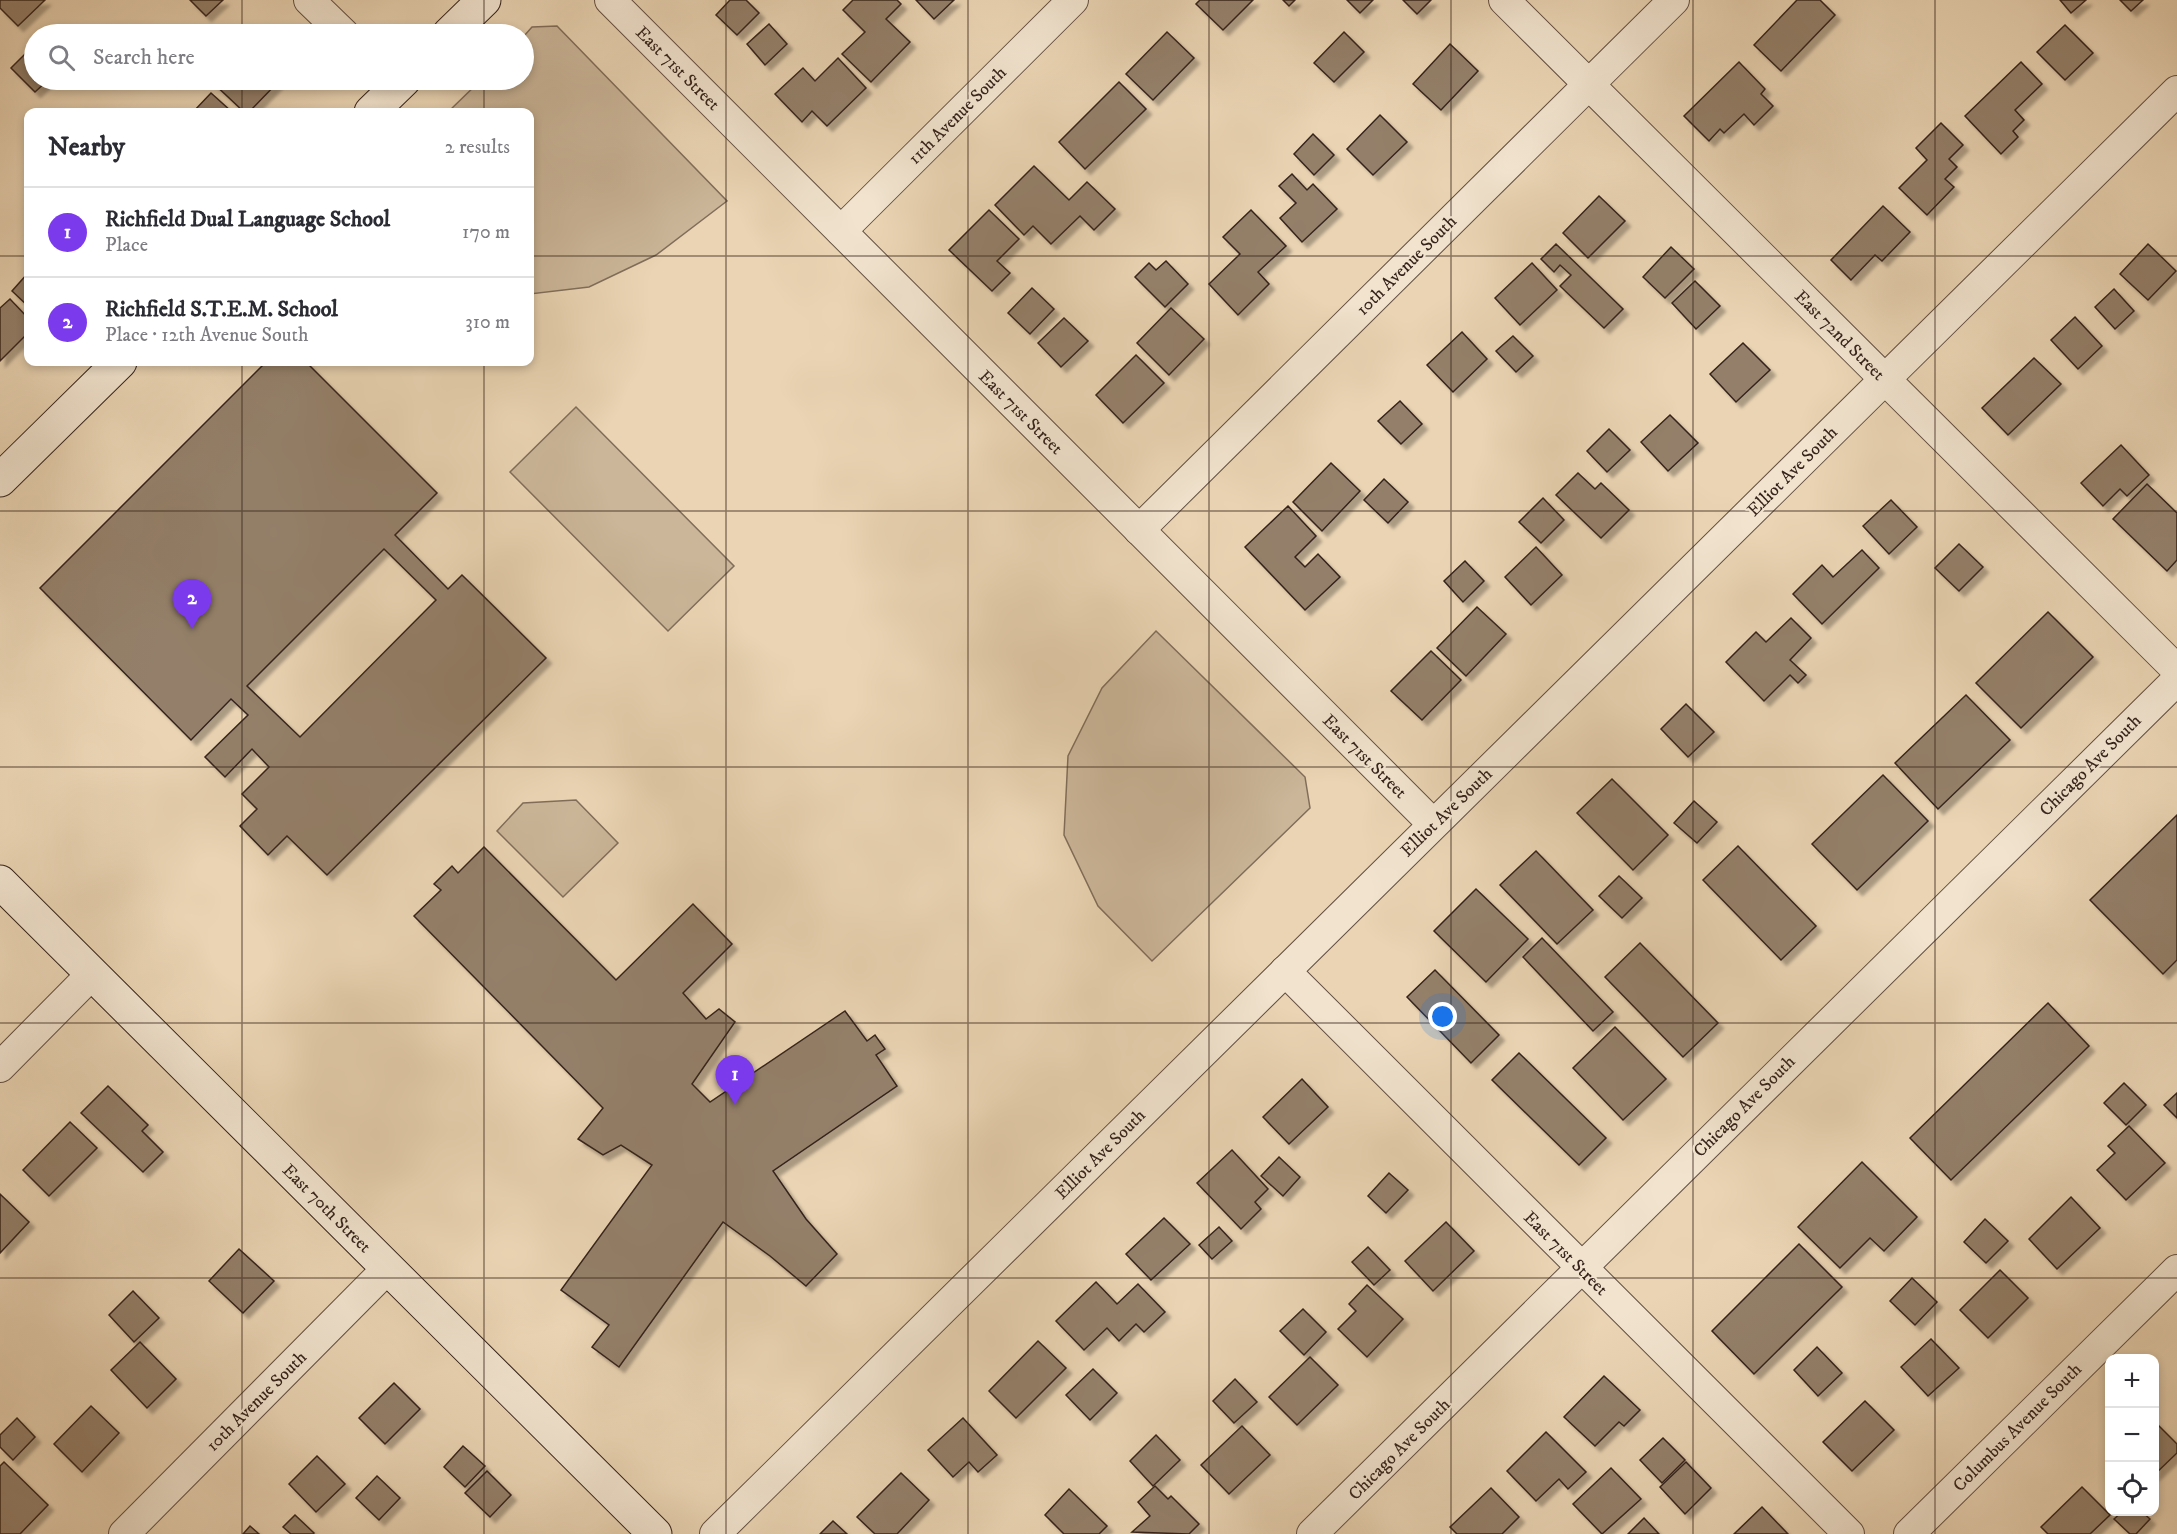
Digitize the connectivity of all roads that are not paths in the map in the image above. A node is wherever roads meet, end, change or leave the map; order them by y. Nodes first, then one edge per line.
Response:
1 (309, 0) edge
2 (484, 0) edge
3 (610, 0) edge
4 (1073, 0) edge
5 (1504, 0) edge
6 (1674, 0) edge
7 (334, 24) edge
8 (459, 24) edge
9 (1588, 85) junction
10 (389, 90) edge
11 (2177, 91) edge
12 (373, 108) edge
13 (841, 231) junction
14 (116, 366) edge
15 (1885, 379) junction
16 (0, 480) edge
17 (1139, 530) junction
18 (2177, 670) edge
19 (2177, 680) edge
20 (1433, 824) junction
21 (0, 882) edge
22 (1285, 971) junction
23 (92, 974) junction
24 (0, 1067) edge
25 (388, 1268) junction
26 (1582, 1268) junction
27 (2177, 1270) edge
28 (124, 1534) edge
29 (655, 1534) edge
30 (716, 1534) edge
31 (1312, 1534) edge
32 (1849, 1534) edge
33 (1909, 1534) edge

1 - 7 street
2 - 8 street
3 - 13 street, East 71st Street
4 - 13 street, 11th Avenue South
5 - 9 street, East 72nd Street
6 - 9 street, 10th Avenue South
9 - 15 street, East 72nd Street
9 - 17 street, 10th Avenue South
10 - 12 street
11 - 15 street, Elliot Ave South
13 - 17 street, East 71st Street
14 - 16 street
15 - 18 street, East 72nd Street
15 - 20 street, Elliot Ave South
17 - 20 street, East 71st Street
19 - 26 street, Chicago Ave South
20 - 22 street, Elliot Ave South
21 - 23 street, East 70th Street
22 - 26 street, East 71st Street
22 - 30 street, Elliot Ave South
23 - 24 street
23 - 25 street, East 70th Street
25 - 28 street, 10th Avenue South
25 - 29 street, East 70th Street
26 - 31 street, Chicago Ave South
26 - 32 street, East 71st Street
27 - 33 street, Columbus Avenue South

